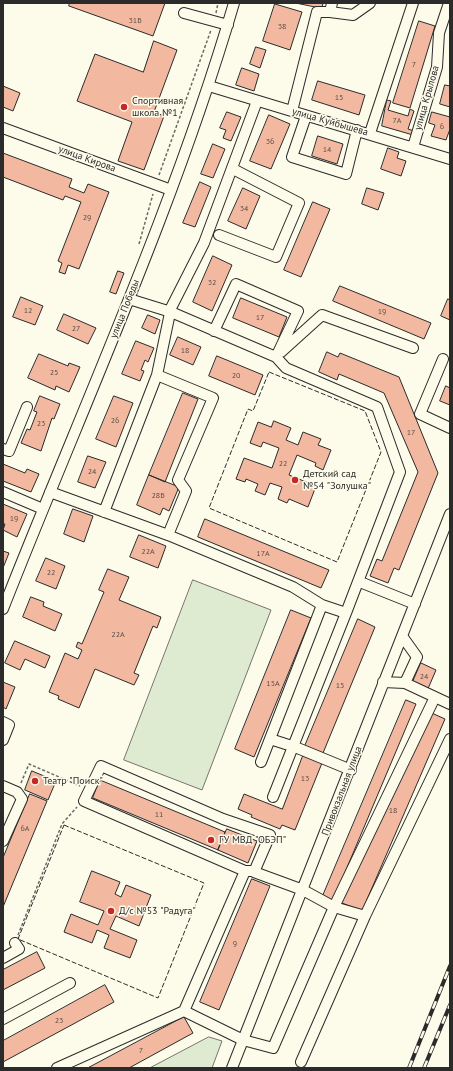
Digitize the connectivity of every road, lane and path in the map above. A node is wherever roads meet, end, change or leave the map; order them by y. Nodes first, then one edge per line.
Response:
1 (218, 3) edge
2 (234, 3) edge
3 (370, 3) edge
4 (413, 3) edge
5 (448, 3) edge
6 (331, 8) edge
7 (184, 13) dead end
8 (214, 21) junction
9 (228, 25) junction
10 (209, 86) junction
11 (257, 101) junction
12 (292, 111) junction
13 (306, 116) junction
14 (357, 130) junction
15 (4, 132) edge
16 (370, 133) junction
17 (412, 147) junction
18 (450, 159) edge
19 (232, 169) junction
20 (156, 184) junction
21 (171, 190) junction
22 (219, 235) dead end
23 (139, 246) dead end
24 (129, 299) junction
25 (171, 312) junction
26 (214, 331) junction
27 (413, 348) dead end
28 (276, 356) junction
29 (443, 359) dead end
30 (157, 375) junction
31 (26, 407) dead end
32 (450, 428) edge
33 (3, 449) edge
34 (3, 492) edge
35 (50, 492) junction
36 (43, 508) junction
37 (104, 512) junction
38 (450, 514) edge
39 (168, 535) junction
40 (360, 582) junction
41 (415, 604) junction
42 (322, 605) junction
43 (3, 609) edge
44 (346, 614) junction
45 (402, 636) junction
46 (383, 682) junction
47 (405, 683) junction
48 (435, 697) junction
49 (450, 704) edge
50 (3, 722) edge
51 (270, 739) junction
52 (450, 739) edge
53 (3, 740) edge
54 (295, 747) junction
55 (261, 762) dead end
56 (351, 770) junction
57 (3, 786) edge
58 (89, 790) junction
59 (17, 792) junction
60 (273, 798) dead end
61 (84, 801) junction
62 (3, 841) edge
63 (249, 871) junction
64 (303, 890) junction
65 (334, 907) junction
66 (365, 916) junction
67 (15, 943) joint
68 (3, 958) edge
69 (70, 983) dead end
70 (184, 1011) junction
71 (3, 1019) edge
72 (243, 1040) junction
73 (301, 1062) dead end
74 (57, 1068) edge
75 (232, 1068) edge

1 - 8 path
2 - 9 street, улица Победы
3 - 6 street
4 - 16 street
5 - 17 street, улица Крылова
6 - 12 street
7 - 8 street
8 - 9 street
8 - 20 path
9 - 10 street, улица Победы
10 - 11 street, улица Куйбышева
10 - 21 street, улица Победы
11 - 12 street, улица Куйбышева
11 - 19 street
12 - 13 street, улица Куйбышева
13 - 14 street, улица Куйбышева
13 - 14 street
14 - 16 street, улица Куйбышева
15 - 20 street, улица Кирова
16 - 17 street, улица Куйбышева
17 - 18 street, улица Куйбышева
19 - 22 street
19 - 25 street
20 - 21 street, улица Кирова
20 - 23 path
21 - 24 street, улица Победы
24 - 25 street
24 - 35 street, улица Победы
25 - 26 street
25 - 30 street
26 - 28 street
26 - 28 street
27 - 28 street
28 - 40 street
29 - 32 street
30 - 37 street
30 - 39 street
31 - 33 street
34 - 36 street
35 - 36 street, улица Победы
35 - 37 street
36 - 43 street, улица Победы
37 - 39 street
38 - 41 street, Привокзальная улица
39 - 42 street
40 - 41 street
40 - 44 street
41 - 45 street, Привокзальная улица
42 - 44 street
42 - 51 street
44 - 54 street
45 - 46 street, Привокзальная улица
45 - 47 street
46 - 47 street
46 - 56 street, Привокзальная улица
47 - 48 street
48 - 49 street
48 - 65 street
50 - 53 street
51 - 54 street
51 - 55 street
52 - 66 street
54 - 56 street
54 - 60 street
56 - 64 street, Привокзальная улица
57 - 59 street
58 - 59 path
58 - 61 street
58 - 63 street
59 - 62 street
61 - 63 street
61 - 67 path
63 - 64 street
63 - 70 street
64 - 65 street
64 - 72 street, Привокзальная улица
65 - 66 street
65 - 72 street
66 - 73 street
67 - 68 street
69 - 71 street
70 - 72 street
70 - 74 street
72 - 75 street, Привокзальная улица

